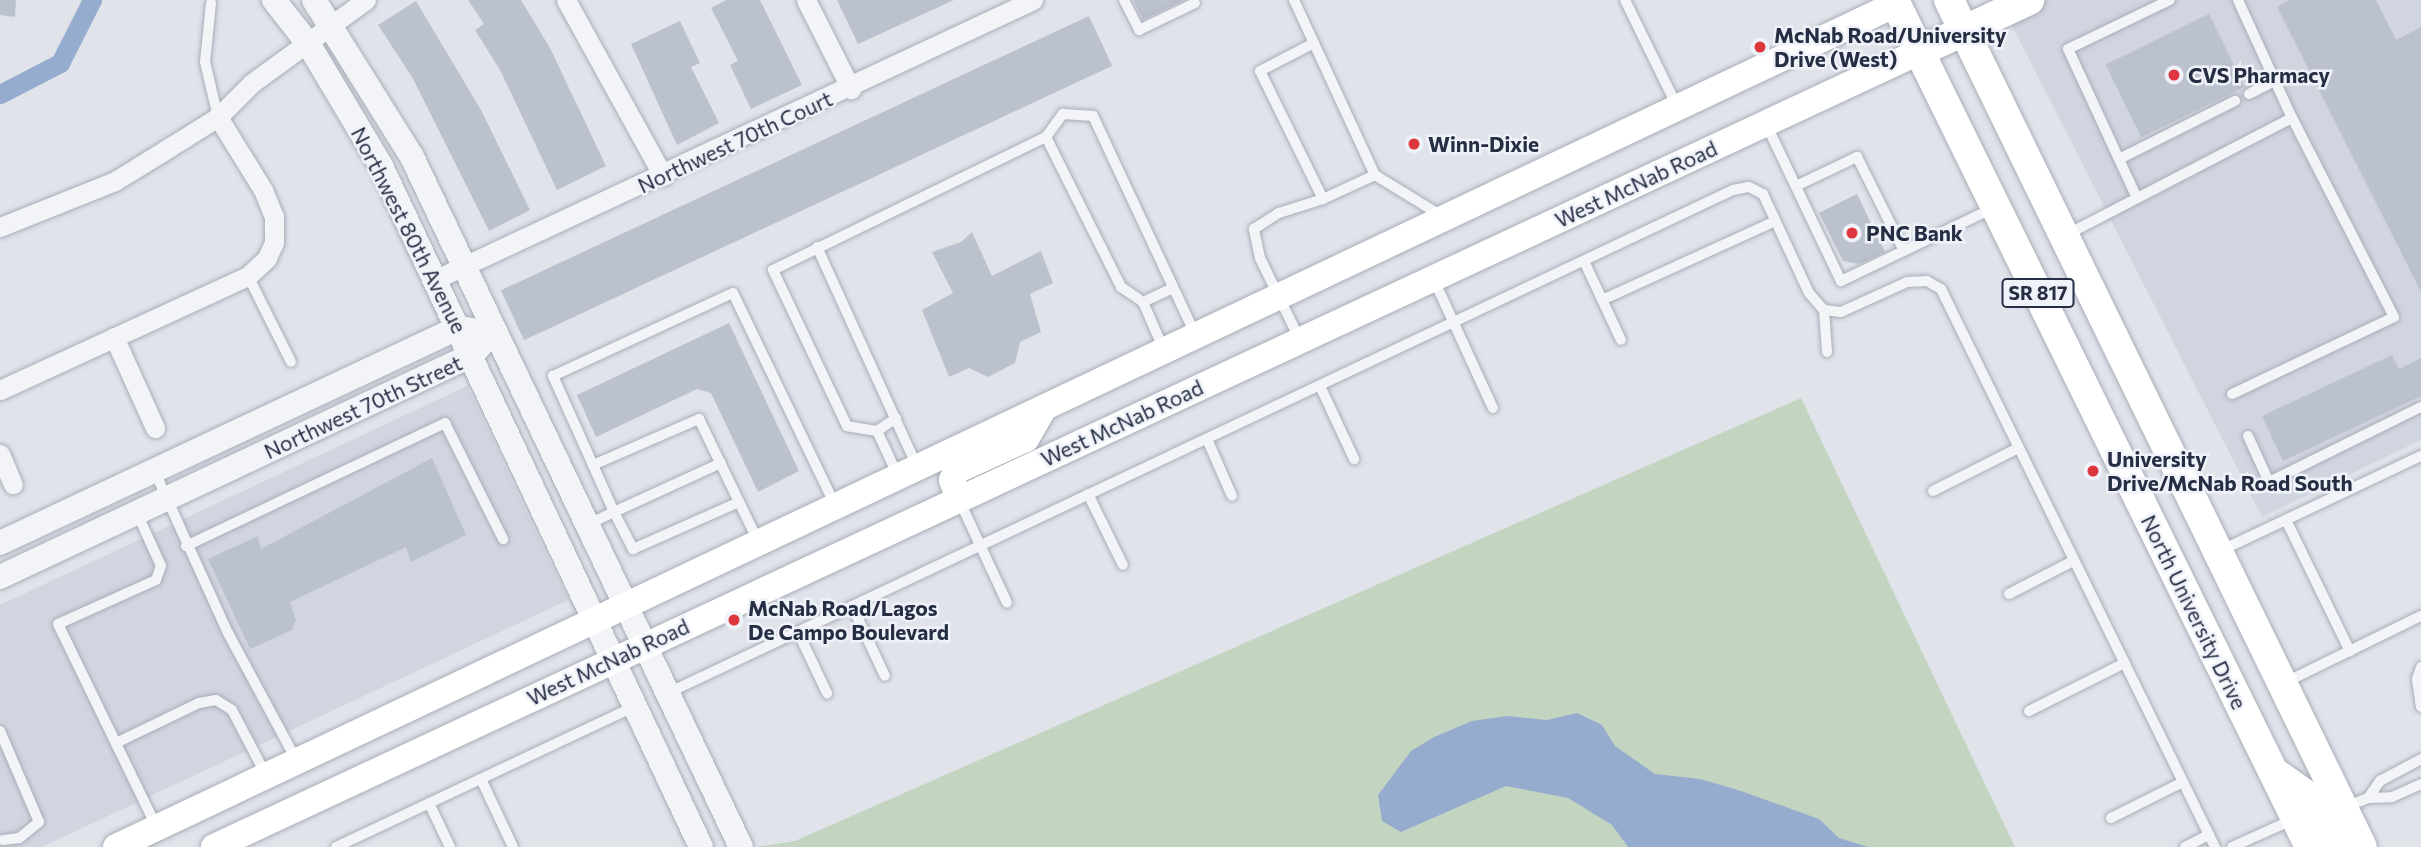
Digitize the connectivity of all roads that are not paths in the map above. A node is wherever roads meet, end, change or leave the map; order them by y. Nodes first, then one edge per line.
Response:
1 (274, 0) edge
2 (314, 0) edge
3 (366, 0) edge
4 (566, 0) edge
5 (806, 0) edge
6 (1033, 0) edge
7 (1124, 0) edge
8 (1294, 0) edge
9 (1625, 0) edge
10 (1949, 0) edge
11 (2029, 0) edge
12 (2170, 0) edge
13 (2253, 0) edge
14 (1898, 1) edge
15 (211, 3) dead end
16 (1195, 3) dead end
17 (2240, 3) edge
18 (333, 26) junction
19 (1964, 31) junction
20 (1314, 43) junction
21 (309, 45) junction
22 (1919, 52) junction
23 (2275, 81) junction
24 (851, 89) junction
25 (2249, 94) dead end
26 (2235, 101) dead end
27 (1677, 107) junction
28 (218, 117) junction
29 (2292, 118) junction
30 (1766, 124) junction
31 (1046, 137) junction
32 (2119, 159) junction
33 (1375, 175) junction
34 (663, 176) junction
35 (1796, 186) junction
36 (2136, 196) junction
37 (1323, 199) junction
38 (1995, 207) junction
39 (1447, 219) junction
40 (1775, 221) junction
41 (0, 227) edge
42 (2064, 236) junction
43 (817, 247) junction
44 (1904, 251) junction
45 (1584, 261) junction
46 (463, 267) junction
47 (248, 276) junction
48 (1433, 277) junction
49 (435, 280) junction
50 (1171, 289) junction
51 (1279, 298) junction
52 (1602, 300) junction
53 (1143, 302) junction
54 (1824, 310) junction
55 (1455, 324) junction
56 (457, 328) junction
57 (494, 332) junction
58 (1197, 337) junction
59 (114, 338) junction
60 (1300, 338) junction
61 (1621, 340) dead end
62 (1827, 352) dead end
63 (1165, 353) junction
64 (472, 355) junction
65 (291, 362) dead end
66 (1320, 386) junction
67 (0, 390) edge
68 (2232, 394) dead end
69 (2421, 407) edge
70 (1493, 408) dead end
71 (1042, 411) junction
72 (896, 418) junction
73 (155, 428) dead end
74 (877, 431) junction
75 (2248, 436) dead end
76 (1207, 439) junction
77 (2018, 448) junction
78 (0, 454) edge
79 (2421, 456) edge
80 (1354, 459) dead end
81 (721, 463) junction
82 (593, 465) junction
83 (154, 470) junction
84 (909, 474) junction
85 (2185, 483) junction
86 (13, 484) dead end
87 (1933, 491) dead end
88 (1088, 494) junction
89 (1232, 496) dead end
90 (169, 499) junction
91 (959, 500) junction
92 (739, 502) junction
93 (836, 507) junction
94 (614, 512) junction
95 (138, 513) junction
96 (2286, 520) junction
97 (584, 526) junction
98 (2156, 535) junction
99 (503, 540) dead end
100 (0, 543) edge
101 (759, 543) junction
102 (981, 544) junction
103 (186, 546) junction
104 (2218, 552) junction
105 (2073, 561) junction
106 (1123, 565) dead end
107 (0, 578) edge
108 (2009, 594) dead end
109 (1007, 603) dead end
110 (852, 606) junction
111 (624, 607) junction
112 (2421, 616) edge
113 (595, 621) junction
114 (798, 632) junction
115 (646, 645) junction
116 (2350, 651) junction
117 (615, 659) junction
118 (2124, 663) junction
119 (2421, 667) edge
120 (885, 676) dead end
121 (2282, 684) junction
122 (670, 692) junction
123 (827, 693) dead end
124 (637, 705) junction
125 (2421, 707) edge
126 (2029, 711) dead end
127 (0, 731) edge
128 (116, 744) junction
129 (2421, 760) edge
130 (298, 762) junction
131 (2272, 770) junction
132 (267, 777) junction
133 (481, 779) junction
134 (2183, 782) junction
135 (2421, 784) edge
136 (429, 803) junction
137 (2356, 803) junction
138 (2111, 818) dead end
139 (2296, 818) junction
140 (157, 828) junction
141 (2209, 835) junction
142 (1, 838) edge
143 (116, 847) edge
144 (214, 847) edge
145 (336, 847) edge
146 (450, 847) edge
147 (513, 847) edge
148 (701, 847) edge
149 (741, 847) edge
150 (2185, 847) edge
151 (2214, 847) edge
152 (2232, 847) edge
153 (2310, 847) edge
154 (2347, 847) edge
155 (2362, 847) edge

1 - 21 street, Northwest 80th Avenue
2 - 18 street, Northwest 80th Avenue
3 - 18 street
4 - 34 street
5 - 24 street
6 - 24 street, Northwest 70th Court
7 - 16 lane
8 - 20 lane
9 - 27 lane
10 - 19 main road, SR 817
11 - 19 main road, West McNab Road
12 - 32 lane
13 - 17 lane
14 - 22 main road, North University Drive / SR 817
14 - 27 main road, West McNab Road
15 - 28 lane
17 - 23 lane
18 - 21 street
18 - 46 street, Northwest 80th Avenue
19 - 22 main road, West McNab Road
19 - 42 main road, SR 817
20 - 33 lane
20 - 37 lane
21 - 28 street
21 - 49 street, Northwest 80th Avenue
22 - 30 main road, West McNab Road
22 - 38 main road, North University Drive / SR 817
23 - 25 lane
23 - 29 lane
24 - 34 street, Northwest 70th Court
26 - 32 lane
27 - 39 main road, West McNab Road
28 - 41 street
28 - 47 street
29 - 36 lane
29 - 68 lane
30 - 35 lane
30 - 48 main road, West McNab Road
31 - 43 lane
31 - 50 lane
31 - 53 lane
32 - 36 lane
33 - 37 lane
33 - 39 lane
34 - 46 street, Northwest 70th Court
35 - 44 lane
35 - 44 lane
36 - 42 lane
37 - 51 lane
38 - 44 lane
38 - 98 main road, North University Drive / SR 817
39 - 51 main road, West McNab Road
40 - 45 lane
40 - 52 lane
40 - 54 lane
42 - 85 main road, SR 817
43 - 72 lane
43 - 74 lane
45 - 52 lane
45 - 55 lane
46 - 49 street, Northwest 70th Court
46 - 57 street, Northwest 80th Avenue
47 - 59 street
47 - 65 lane
48 - 55 lane
48 - 60 main road, West McNab Road
49 - 56 street, Northwest 80th Avenue
50 - 53 lane
50 - 58 lane
51 - 58 main road, West McNab Road
51 - 60 lane
52 - 61 lane
53 - 63 lane
54 - 62 lane
54 - 77 lane
55 - 66 lane
55 - 70 lane
56 - 57 street, Northwest 70th Street
56 - 64 street, Northwest 80th Avenue
56 - 83 street, Northwest 70th Street
57 - 64 street, Northwest 70th Street
57 - 97 street, Northwest 80th Avenue
58 - 63 main road, West McNab Road
59 - 67 street
59 - 73 street
60 - 91 main road, West McNab Road
63 - 71 main road, West McNab Road
64 - 90 street, Northwest 70th Street
64 - 113 street, Northwest 80th Avenue
66 - 76 lane
66 - 80 lane
69 - 75 lane
71 - 84 main road, West McNab Road
71 - 91 main road
72 - 74 lane
72 - 84 lane
74 - 84 lane
76 - 88 lane
76 - 89 lane
77 - 87 lane
77 - 105 lane
78 - 86 street
79 - 96 lane
81 - 82 lane
81 - 92 lane
81 - 94 lane
82 - 93 lane
82 - 94 lane
83 - 90 lane
83 - 100 street, Northwest 70th Street
84 - 93 main road, West McNab Road
85 - 98 main road
85 - 104 main road, SR 817
88 - 102 lane
88 - 106 lane
90 - 95 street, Northwest 70th Street
90 - 103 lane
91 - 102 lane
91 - 115 main road, West McNab Road
92 - 94 lane
92 - 101 lane
93 - 101 main road, West McNab Road
94 - 97 lane
95 - 107 street, Northwest 70th Street
95 - 128 lane
96 - 104 lane
96 - 116 lane
97 - 111 street, Northwest 80th Avenue
98 - 131 main road, North University Drive / SR 817
99 - 103 lane
101 - 111 main road, West McNab Road
102 - 109 lane
102 - 110 lane
103 - 130 lane
104 - 121 main road, SR 817
105 - 108 lane
105 - 118 lane
110 - 114 lane
110 - 120 lane
111 - 113 main road, West McNab Road
111 - 115 street, Northwest 80th Avenue
112 - 116 lane
113 - 117 street, Northwest 80th Avenue
113 - 130 main road, West McNab Road
114 - 122 lane
114 - 123 lane
115 - 117 main road, West McNab Road
115 - 122 street, Northwest 80th Avenue
116 - 121 lane
117 - 124 street, Northwest 80th Avenue
117 - 144 main road, West McNab Road
118 - 126 lane
118 - 134 lane
119 - 125 lane
121 - 137 main road, SR 817
122 - 149 street, Northwest 80th Avenue
124 - 133 lane
124 - 148 street, Northwest 80th Avenue
127 - 142 lane
128 - 132 lane
128 - 140 lane
129 - 137 lane
130 - 132 main road, West McNab Road
131 - 137 main road
131 - 139 main road, North University Drive / SR 817
132 - 140 main road, West McNab Road
133 - 136 lane
133 - 147 lane
134 - 138 lane
134 - 141 lane
135 - 137 lane
136 - 145 lane
136 - 146 lane
137 - 155 main road, SR 817
139 - 152 lane
139 - 153 main road, North University Drive / SR 817
139 - 154 main road
140 - 143 main road, West McNab Road
141 - 150 lane
141 - 151 lane

